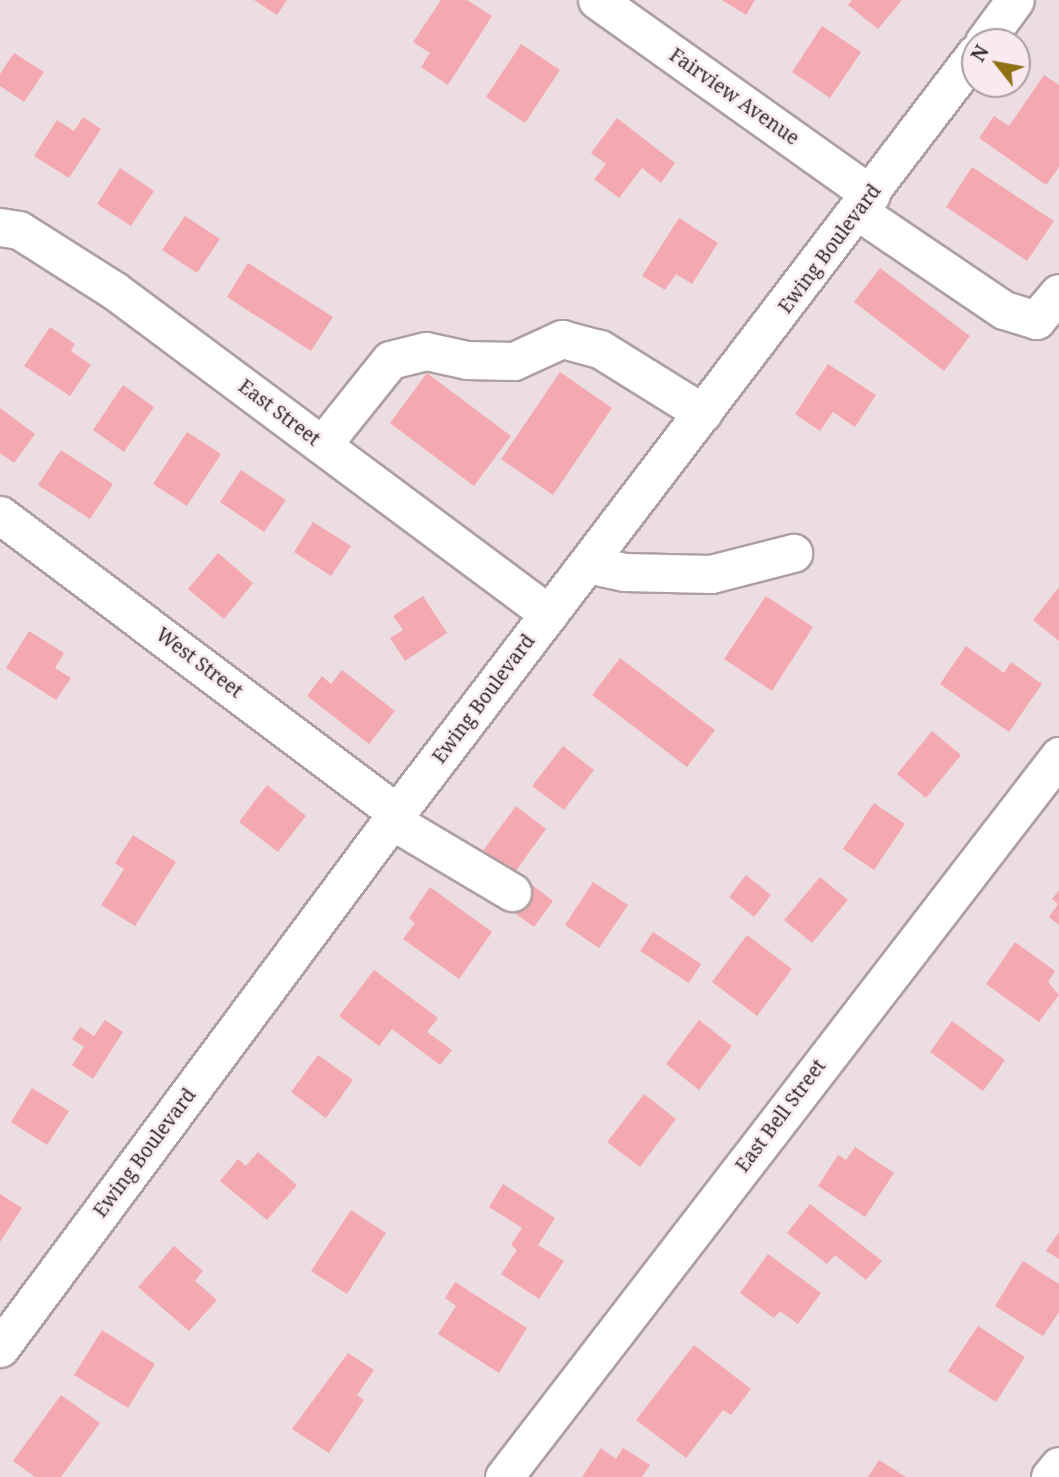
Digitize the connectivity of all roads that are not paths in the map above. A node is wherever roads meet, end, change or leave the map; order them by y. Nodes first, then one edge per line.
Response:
1 (597, 0) edge
2 (1015, 0) edge
3 (994, 28) edge
4 (961, 73) edge
5 (865, 203) junction
6 (0, 227) edge
7 (1059, 293) edge
8 (704, 413) junction
9 (322, 445) junction
10 (0, 515) edge
11 (793, 552) dead end
12 (587, 564) junction
13 (549, 614) junction
14 (1059, 756) edge
15 (394, 816) junction
16 (512, 892) dead end
17 (0, 1348) edge
18 (1059, 1466) edge
19 (504, 1477) edge
20 (1050, 1477) edge

1 - 5 street, Fairview Avenue
2 - 3 street
4 - 5 street, Ewing Boulevard
5 - 7 street, Fairview Avenue
5 - 8 street, Ewing Boulevard
6 - 9 street, East Street
8 - 9 street
8 - 12 street, Ewing Boulevard
9 - 13 street, East Street
10 - 15 street, West Street
11 - 12 street
12 - 13 street, Ewing Boulevard
13 - 15 street, Ewing Boulevard
14 - 19 street, East Bell Street
15 - 16 street, West Street
15 - 17 street, Ewing Boulevard
18 - 20 street

